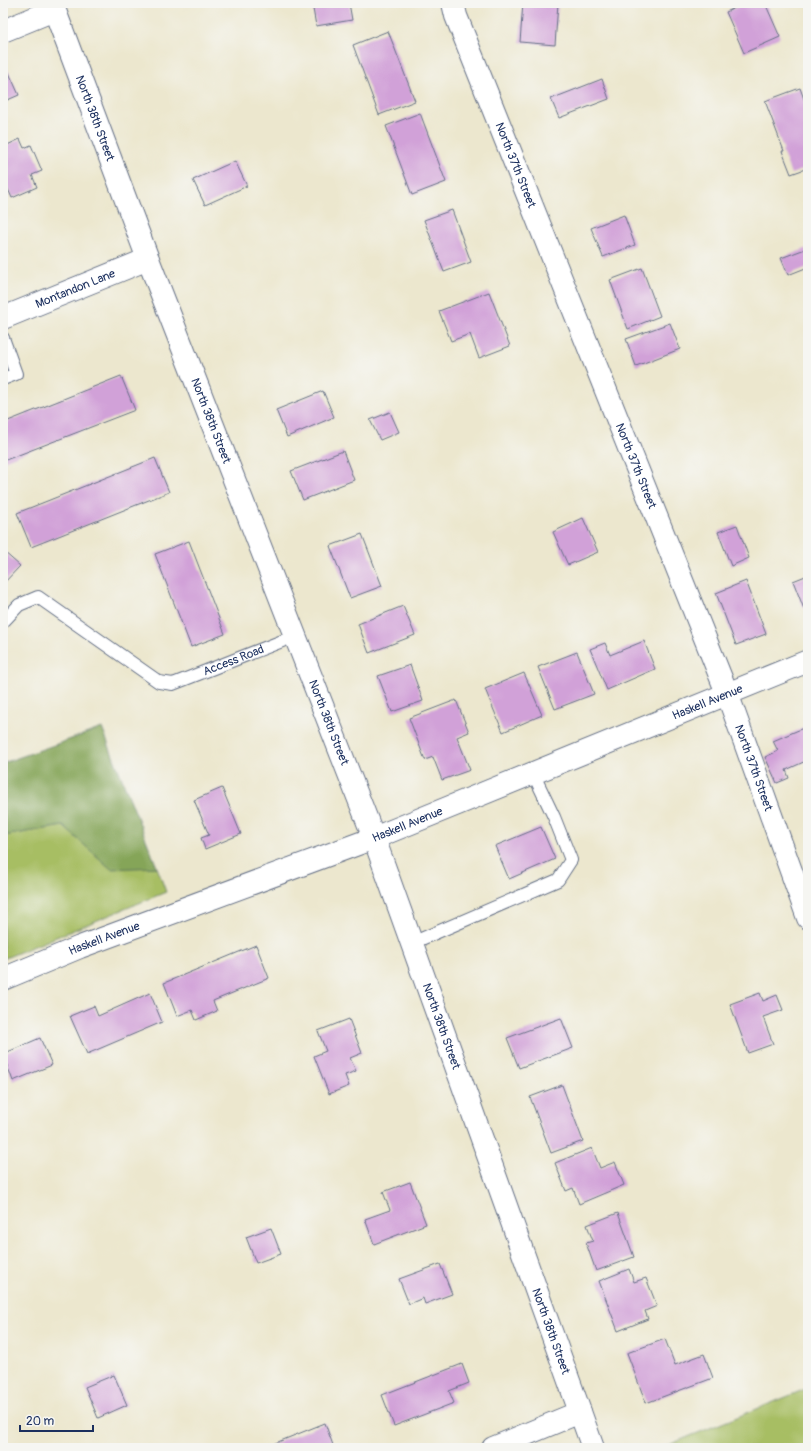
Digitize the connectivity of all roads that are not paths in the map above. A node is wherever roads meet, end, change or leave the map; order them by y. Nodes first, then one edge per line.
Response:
1 (53, 7) edge
2 (455, 10) edge
3 (3, 31) edge
4 (148, 260) junction
5 (3, 318) edge
6 (3, 338) edge
7 (3, 379) edge
8 (3, 622) edge
9 (295, 636) junction
10 (808, 661) edge
11 (727, 693) junction
12 (533, 773) junction
13 (374, 838) junction
14 (808, 918) edge
15 (412, 943) junction
16 (3, 979) edge
17 (580, 1412) junction
18 (494, 1448) edge
19 (593, 1448) edge

1 - 3 street
1 - 4 street, North 38th Street
2 - 11 street, North 37th Street
4 - 5 street, Montandon Lane
4 - 9 street, North 38th Street
6 - 7 lane
8 - 9 lane, Access Road
9 - 13 street, North 38th Street
10 - 11 street, Haskell Avenue
11 - 12 street, Haskell Avenue
11 - 14 street, North 37th Street
12 - 13 street, Haskell Avenue
12 - 15 lane
13 - 15 street, North 38th Street
13 - 16 street, Haskell Avenue
15 - 17 street, North 38th Street
17 - 18 street
17 - 19 street, North 38th Street

